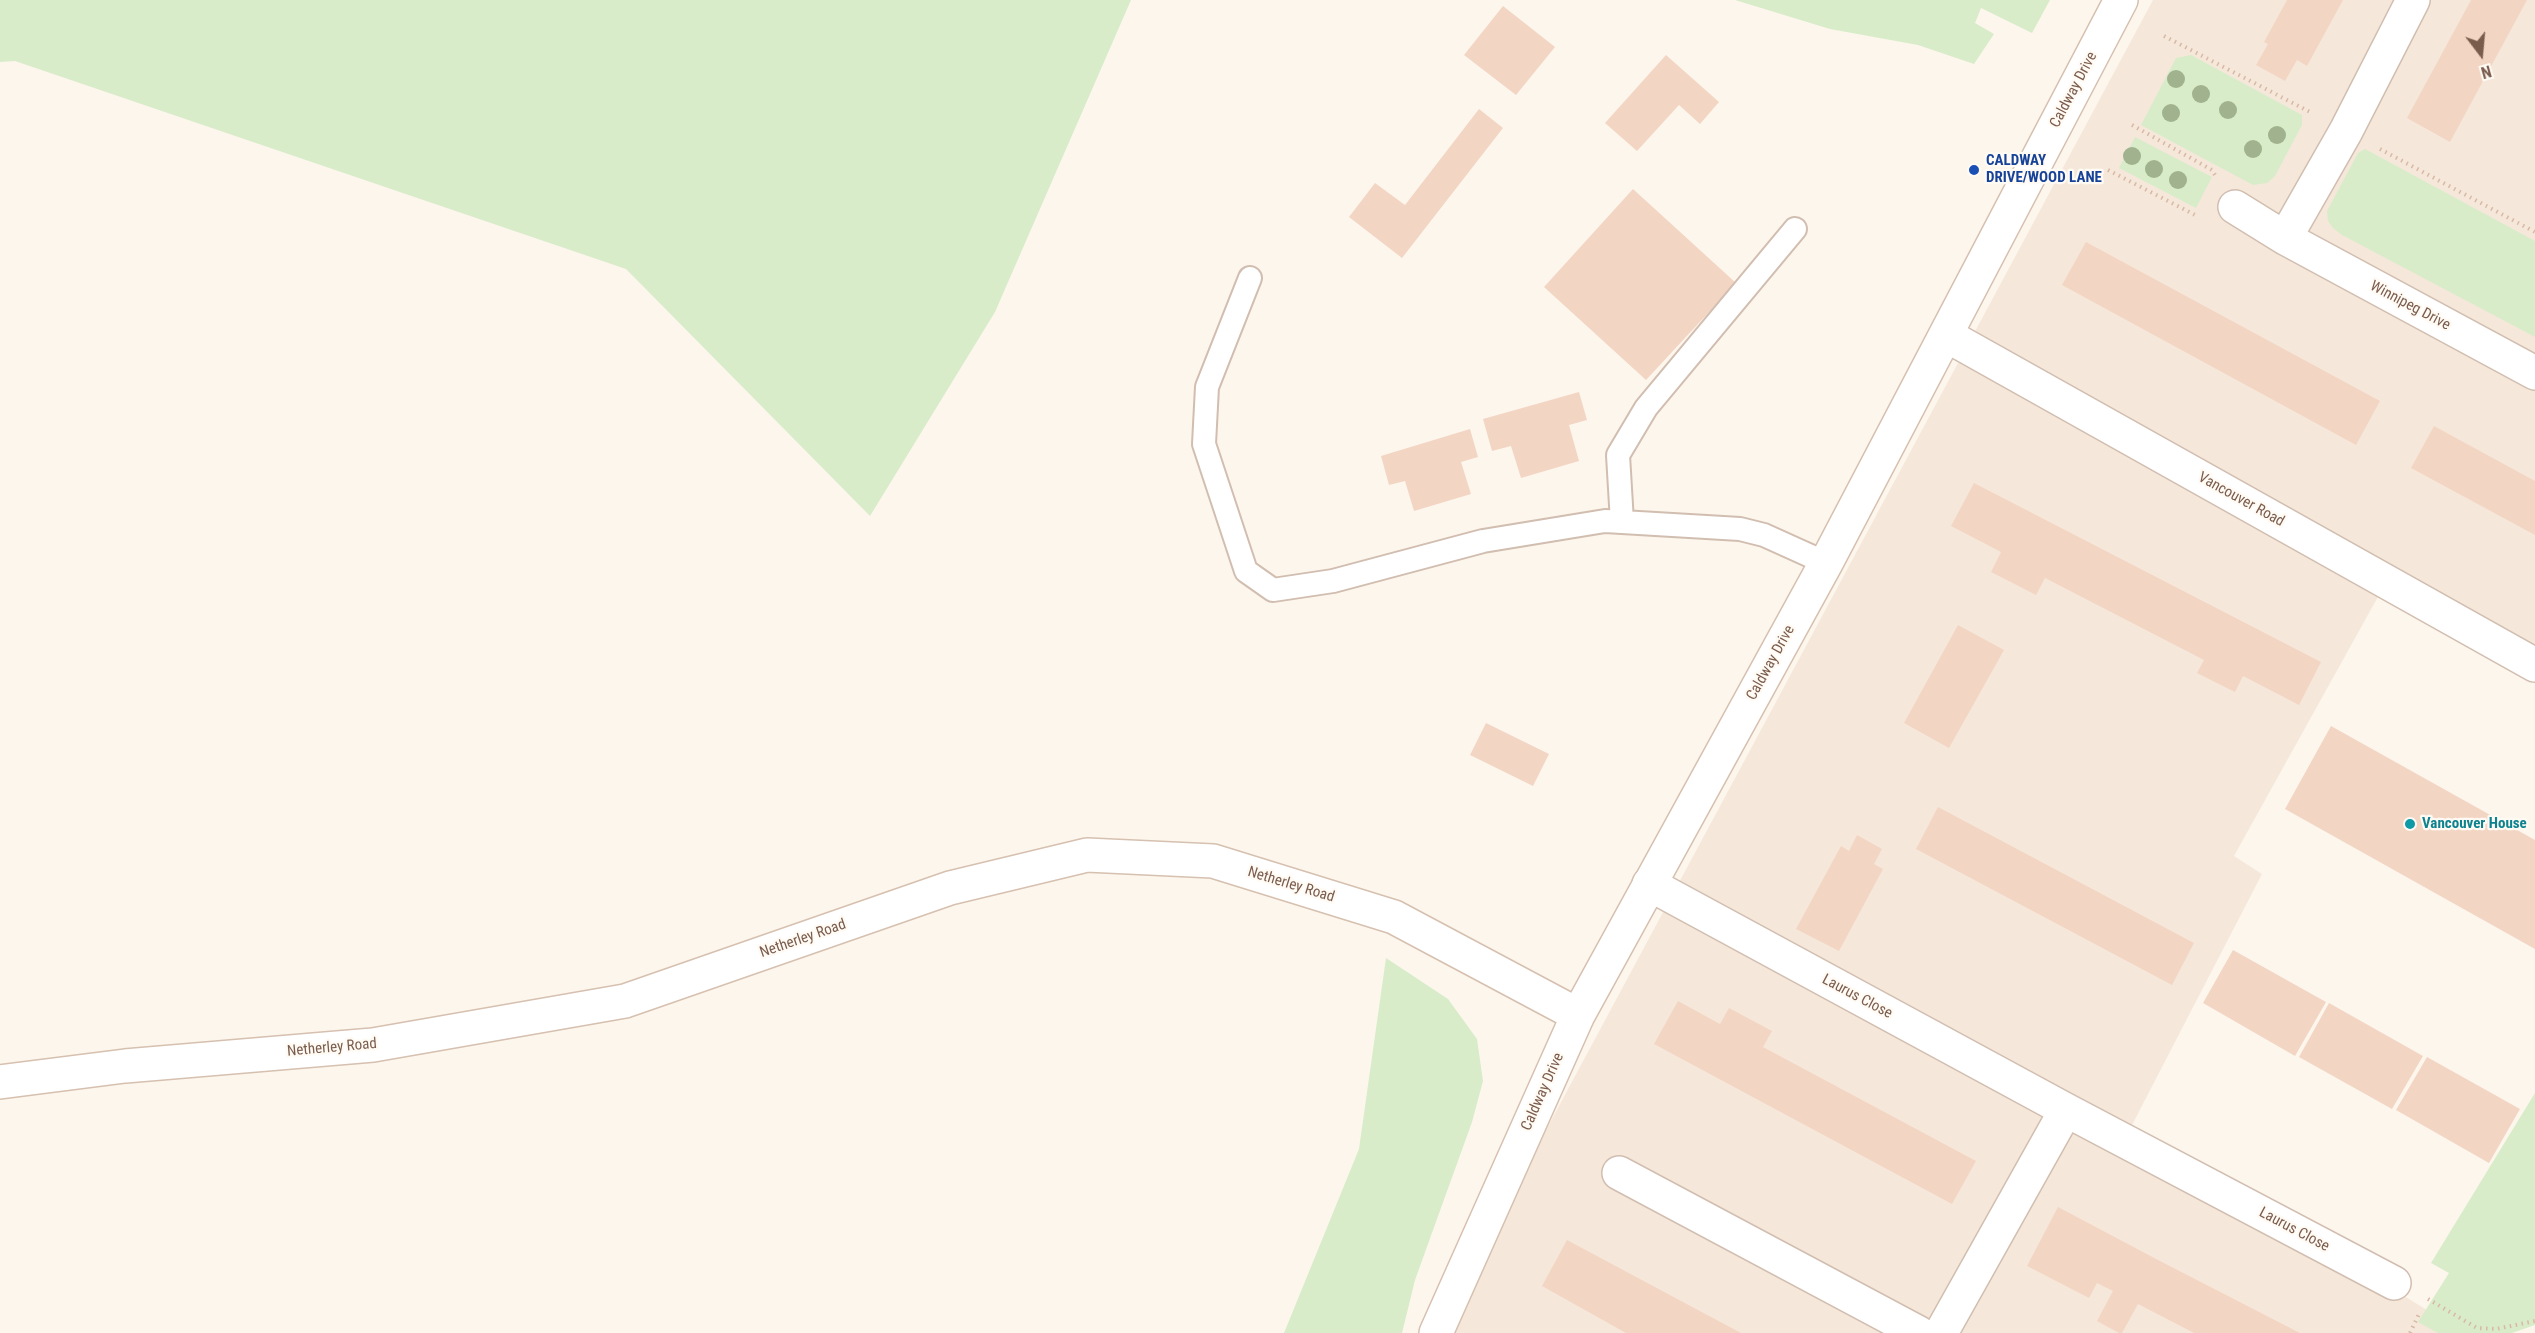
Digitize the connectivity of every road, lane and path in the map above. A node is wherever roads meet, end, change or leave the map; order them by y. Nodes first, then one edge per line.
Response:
1 (2121, 0) edge
2 (2413, 0) edge
3 (2132, 125) dead end
4 (2108, 170) dead end
5 (2235, 207) junction
6 (1795, 229) dead end
7 (2285, 238) junction
8 (1250, 278) dead end
9 (1946, 335) junction
10 (2535, 373) edge
11 (1622, 522) junction
12 (1826, 563) junction
13 (2535, 665) edge
14 (1649, 884) junction
15 (1578, 1015) junction
16 (0, 1082) edge
17 (2066, 1110) junction
18 (1619, 1173) dead end
19 (2394, 1283) dead end
20 (2535, 1320) edge
21 (1436, 1333) edge
22 (1919, 1333) edge
23 (1941, 1333) edge
24 (2410, 1333) edge

1 - 9 street, Caldway Drive
2 - 7 street
3 - 5 path
4 - 5 path
5 - 7 street, Winnipeg Drive
6 - 11 lane
7 - 10 street, Winnipeg Drive
8 - 11 lane
9 - 12 street, Caldway Drive
9 - 13 street, Vancouver Road
11 - 12 lane
12 - 14 street, Caldway Drive
14 - 15 street, Caldway Drive
14 - 17 street, Laurus Close
15 - 16 street, Netherley Road
15 - 21 street, Caldway Drive
17 - 19 street, Laurus Close
17 - 23 street
18 - 22 street
20 - 24 path

